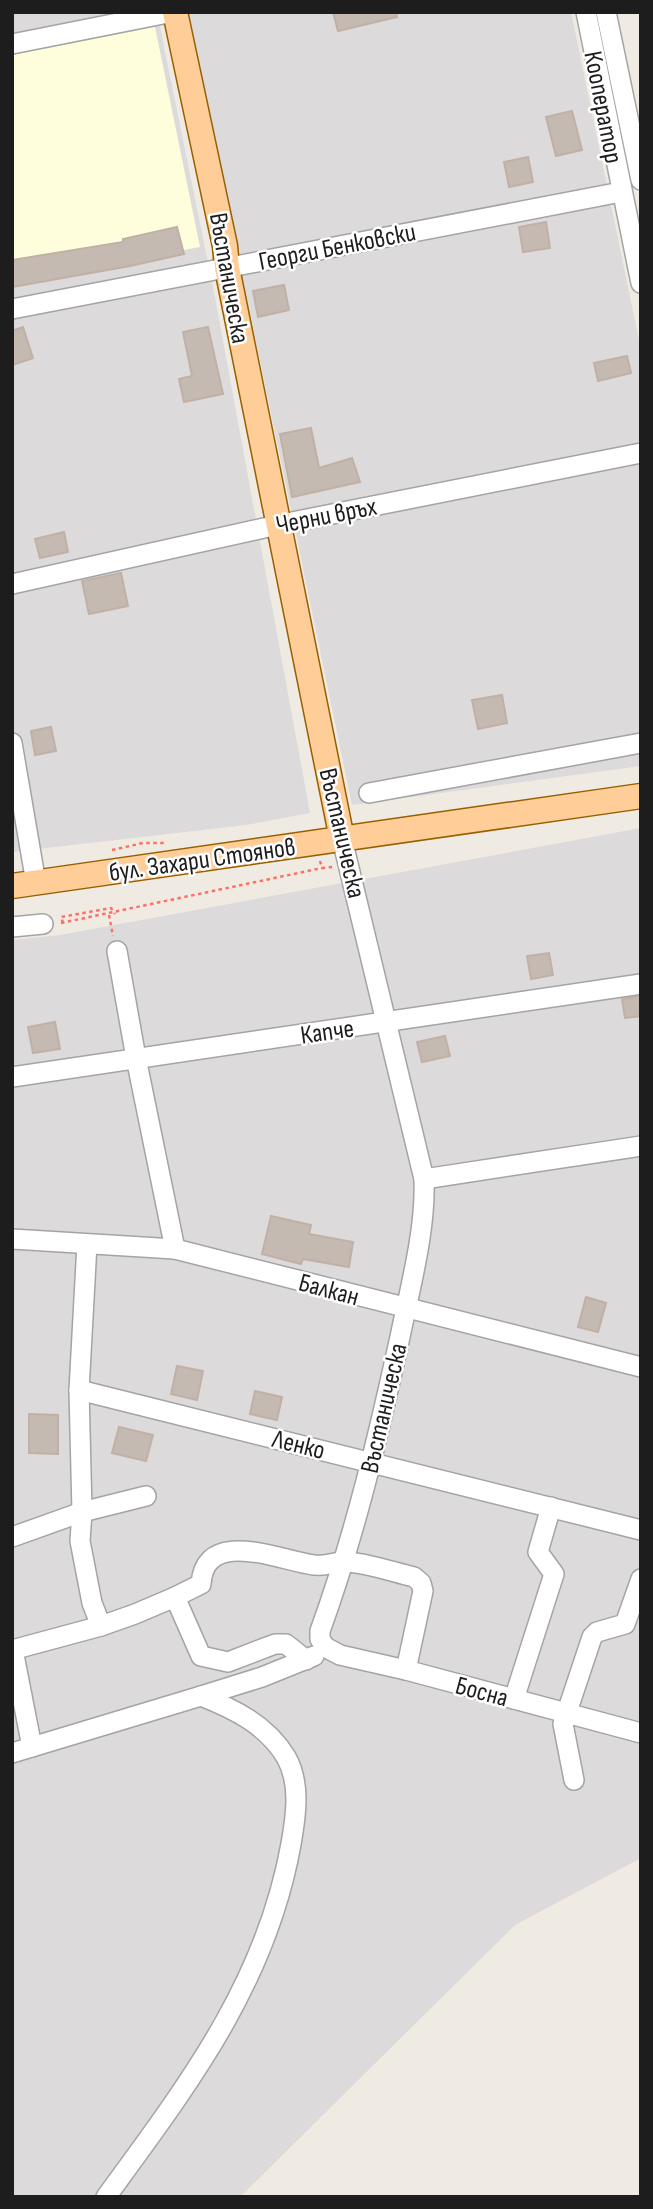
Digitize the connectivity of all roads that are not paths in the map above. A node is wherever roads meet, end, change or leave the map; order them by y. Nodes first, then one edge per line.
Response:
1 (174, 12) edge
2 (586, 12) edge
3 (606, 12) edge
4 (12, 44) edge
5 (641, 180) edge
6 (621, 192) junction
7 (227, 268) junction
8 (641, 284) edge
9 (12, 309) edge
10 (641, 453) edge
11 (277, 525) junction
12 (12, 584) edge
13 (12, 743) edge
14 (641, 743) edge
15 (369, 793) dead end
16 (641, 796) edge
17 (342, 839) junction
18 (24, 885) edge
19 (43, 924) road end
20 (12, 927) edge
21 (117, 951) dead end
22 (641, 984) edge
23 (387, 1023) junction
24 (136, 1058) junction
25 (12, 1077) edge
26 (641, 1146) edge
27 (424, 1179) junction
28 (12, 1239) edge
29 (87, 1244) junction
30 (175, 1249) junction
31 (406, 1309) junction
32 (641, 1367) edge
33 (79, 1390) junction
34 (373, 1462) junction
35 (146, 1496) dead end
36 (551, 1507) junction
37 (82, 1512) junction
38 (641, 1530) edge
39 (12, 1537) edge
40 (344, 1561) junction
41 (641, 1579) edge
42 (175, 1597) junction
43 (101, 1626) junction
44 (324, 1647) junction
45 (12, 1650) edge
46 (306, 1660) junction
47 (406, 1670) junction
48 (201, 1696) junction
49 (514, 1699) junction
50 (568, 1714) junction
51 (641, 1733) edge
52 (32, 1747) junction
53 (12, 1753) edge
54 (574, 1780) dead end
55 (106, 2197) edge

1 - 4 street
1 - 7 main road, Въстаническа
2 - 6 street, Кооператор
3 - 5 street, Кооператор
6 - 7 street, Георги Бенковски
6 - 8 street, Кооператор
7 - 9 street, Георги Бенковски
7 - 11 main road, Въстаническа
10 - 11 street, Черни връх
11 - 12 street, Черни връх
11 - 17 main road, Въстаническа
13 - 18 street
14 - 15 street
16 - 17 main road, бул. Захари Стоянов
17 - 18 main road, бул. Захари Стоянов
17 - 23 street, Въстаническа
19 - 20 street
21 - 24 street
22 - 23 street, Капче
23 - 24 street, Капче
23 - 27 street, Въстаническа
24 - 25 street, Капче
24 - 30 street
26 - 27 street
27 - 31 street, Въстаническа
28 - 29 street, Балкан
29 - 30 street, Балкан
29 - 33 street
30 - 31 street, Балкан
31 - 32 street, Балкан
31 - 34 street, Въстаническа
33 - 34 street, Ленко
33 - 37 street
34 - 36 street, Ленко
34 - 40 street, Въстаническа
35 - 37 street
36 - 38 street, Ленко
36 - 49 street
37 - 39 street
37 - 43 street
40 - 42 street
40 - 44 street, Въстаническа
40 - 47 street
41 - 50 street
42 - 43 street
42 - 46 street
43 - 45 street
44 - 46 street
44 - 47 street, Босна
45 - 52 street
46 - 48 street
47 - 49 street, Босна
48 - 52 street
48 - 55 street
49 - 50 street, Босна
50 - 51 street, Босна
50 - 54 street
52 - 53 street

